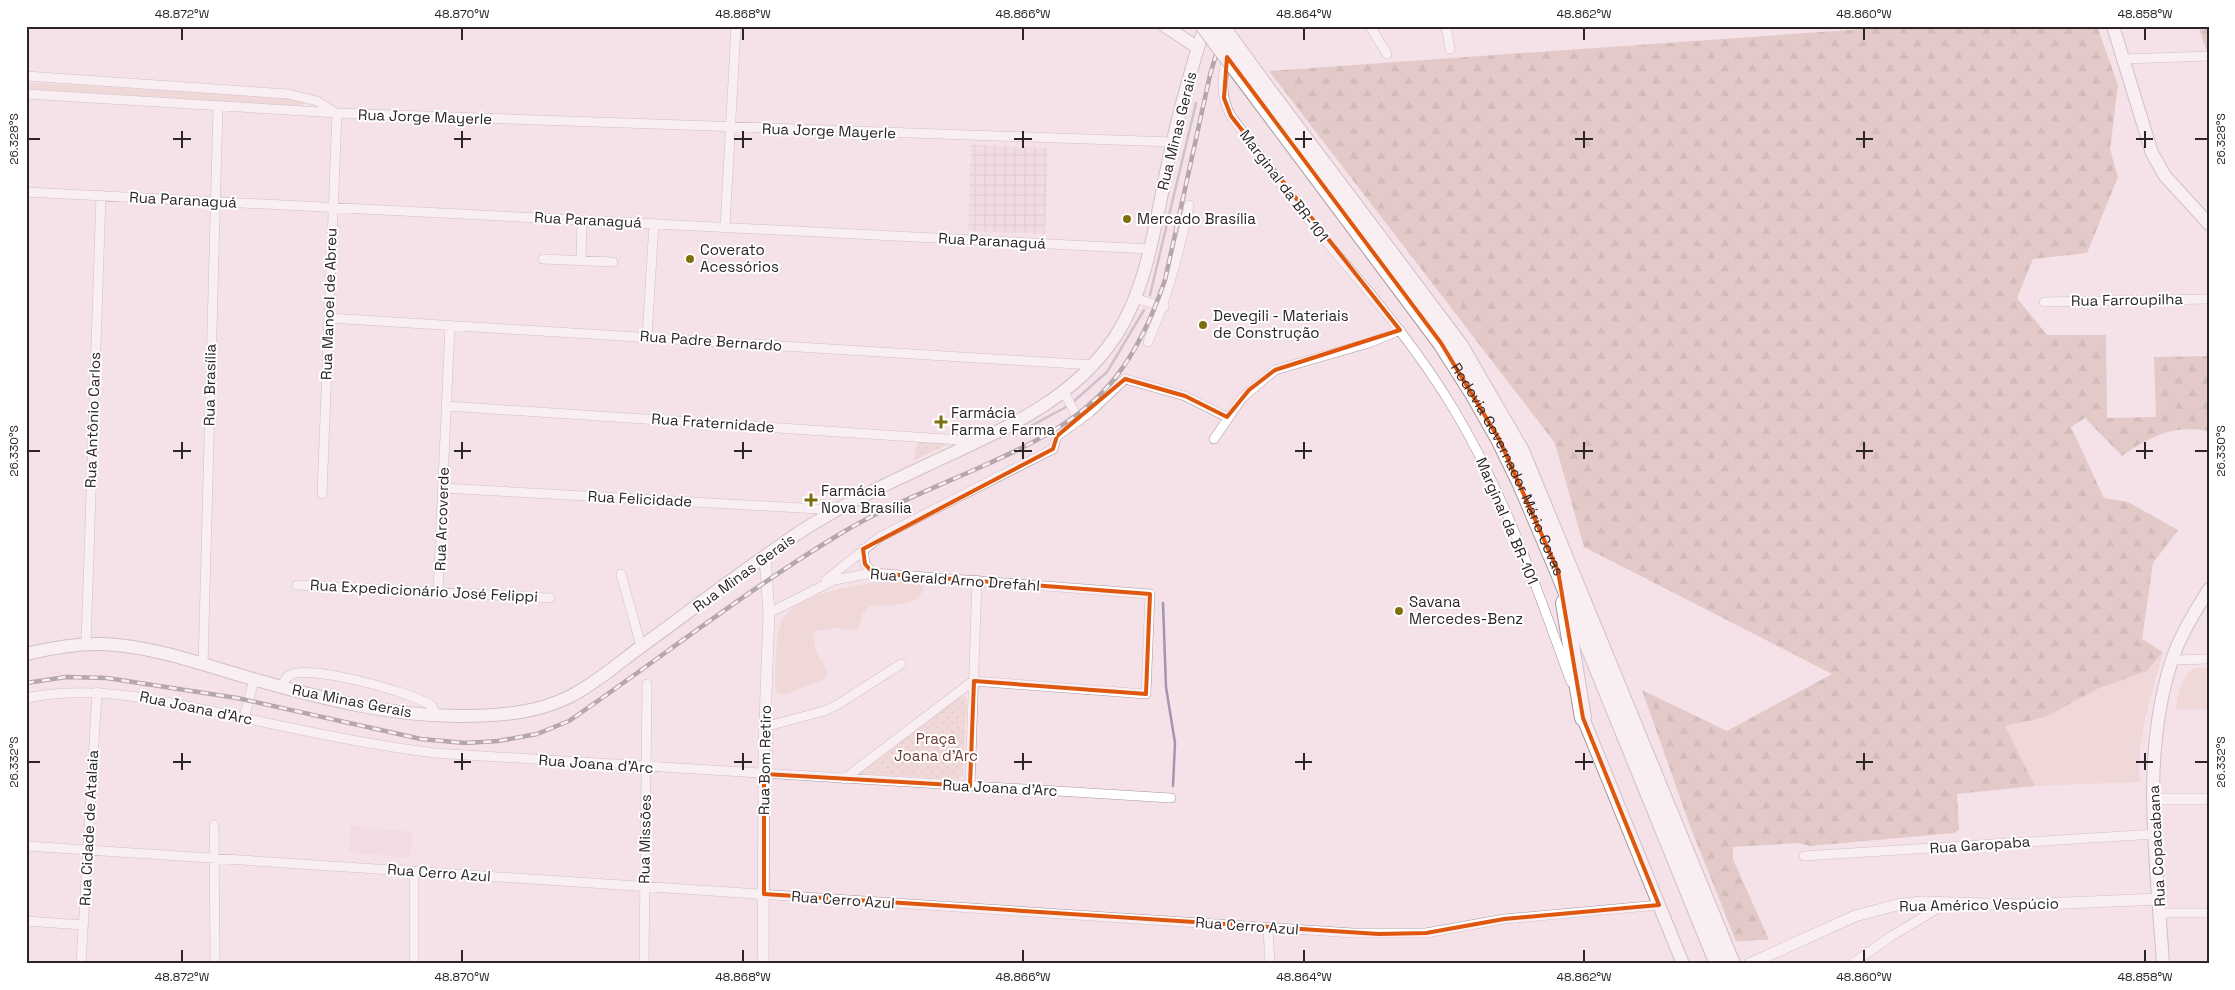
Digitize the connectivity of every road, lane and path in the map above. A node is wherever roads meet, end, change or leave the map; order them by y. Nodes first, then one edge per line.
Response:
1 (736, 26) edge
2 (1165, 26) edge
3 (1205, 26) edge
4 (1221, 26) edge
5 (1235, 26) edge
6 (1370, 26) edge
7 (1446, 26) edge
8 (2113, 26) edge
9 (1198, 48) junction
10 (1450, 49) dead end
11 (1387, 54) dead end
12 (2209, 56) edge
13 (2124, 59) junction
14 (26, 76) edge
15 (1260, 90) junction
16 (26, 94) edge
17 (218, 106) junction
18 (337, 113) junction
19 (730, 128) junction
20 (1172, 142) junction
21 (26, 192) edge
22 (101, 195) junction
23 (215, 201) junction
24 (1189, 205) dead end
25 (333, 207) junction
26 (582, 220) junction
27 (654, 223) junction
28 (2209, 224) edge
29 (725, 227) junction
30 (1149, 249) junction
31 (543, 259) dead end
32 (581, 261) junction
33 (613, 262) dead end
34 (1134, 298) junction
35 (2209, 298) edge
36 (2044, 302) dead end
37 (1164, 307) junction
38 (329, 318) junction
39 (450, 325) junction
40 (1400, 330) junction
41 (647, 338) junction
42 (1148, 342) dead end
43 (1093, 365) junction
44 (1064, 392) junction
45 (447, 406) junction
46 (1227, 417) junction
47 (1079, 421) junction
48 (1214, 439) dead end
49 (979, 441) junction
50 (443, 488) junction
51 (322, 494) dead end
52 (836, 510) junction
53 (863, 549) junction
54 (765, 558) junction
55 (1558, 571) junction
56 (873, 573) junction
57 (621, 574) dead end
58 (978, 580) junction
59 (298, 584) dead end
60 (820, 586) junction
61 (2209, 589) edge
62 (438, 592) junction
63 (550, 598) dead end
64 (769, 613) junction
65 (86, 644) junction
66 (641, 646) junction
67 (26, 654) edge
68 (2209, 659) edge
69 (2172, 660) junction
70 (901, 664) dead end
71 (202, 665) junction
72 (254, 680) junction
73 (974, 681) junction
74 (647, 684) dead end
75 (282, 688) junction
76 (97, 692) junction
77 (26, 698) edge
78 (436, 715) junction
79 (244, 718) junction
80 (1583, 718) junction
81 (764, 728) junction
82 (646, 767) junction
83 (764, 774) junction
84 (844, 779) junction
85 (970, 786) junction
86 (1171, 798) dead end
87 (2153, 799) junction
88 (2209, 799) edge
89 (214, 825) dead end
90 (2155, 834) junction
91 (26, 846) edge
92 (88, 850) junction
93 (1804, 856) dead end
94 (214, 858) junction
95 (414, 871) junction
96 (645, 887) junction
97 (764, 894) junction
98 (2159, 899) junction
99 (1945, 904) junction
100 (1659, 905) junction
101 (2160, 913) junction
102 (2209, 913) edge
103 (26, 921) edge
104 (83, 925) junction
105 (1268, 928) junction
106 (1727, 962) edge
107 (81, 964) edge
108 (215, 964) edge
109 (414, 964) edge
110 (644, 964) edge
111 (763, 964) edge
112 (1270, 964) edge
113 (1683, 964) edge
114 (1749, 964) edge
115 (1852, 964) edge
116 (2163, 964) edge

1 - 19 street
2 - 9 main road
3 - 9 main road, Rua Minas Gerais
3 - 15 highway, Rodovia Governador Mário Covas, bridge
4 - 15 highway, Rodovia Governador Mário Covas, bridge
5 - 40 street, Marginal da BR-101
6 - 11 street
7 - 10 street
8 - 13 main road
9 - 20 main road, Rua Minas Gerais
12 - 13 street
13 - 28 main road
14 - 18 street, Rua Jorge Mayerle
15 - 55 highway, Rodovia Governador Mário Covas
15 - 106 highway, Rodovia Governador Mário Covas
16 - 17 street, Rua Jorge Mayerle
17 - 18 street, Rua Jorge Mayerle
17 - 23 street, Rua Brasília
18 - 19 street, Rua Jorge Mayerle
18 - 25 street, Rua Manoel de Abreu
19 - 20 street, Rua Jorge Mayerle
19 - 29 street
20 - 30 main road, Rua Minas Gerais
21 - 22 street, Rua Paranaguá
22 - 23 street, Rua Paranaguá
22 - 65 street, Rua Antônio Carlos
23 - 25 street, Rua Paranaguá
23 - 71 street, Rua Brasília
24 - 37 street
25 - 26 street, Rua Paranaguá
25 - 38 street, Rua Manoel de Abreu
26 - 27 street, Rua Paranaguá
26 - 32 street
27 - 29 street, Rua Paranaguá
27 - 41 street
29 - 30 street, Rua Paranaguá
30 - 34 main road, Rua Minas Gerais
31 - 32 street
32 - 33 street
34 - 37 street
34 - 43 main road, Rua Minas Gerais
35 - 36 street, Rua Farroupilha
37 - 42 street
38 - 39 street, Rua Padre Bernardo
38 - 51 street, Rua Manoel de Abreu
39 - 41 street, Rua Padre Bernardo
39 - 45 street, Rua Arcoverde
40 - 46 street
40 - 80 street, Marginal da BR-101
41 - 43 street, Rua Padre Bernardo
43 - 44 main road, Rua Minas Gerais
44 - 47 street
44 - 49 main road, Rua Minas Gerais
45 - 49 street, Rua Fraternidade
45 - 50 street, Rua Arcoverde
46 - 47 street
46 - 48 street
47 - 53 street
49 - 52 main road, Rua Minas Gerais
50 - 52 street, Rua Felicidade
50 - 62 street, Rua Arcoverde
52 - 54 main road, Rua Minas Gerais
53 - 56 street
53 - 60 street
54 - 64 street, Rua Bom Retiro
54 - 66 main road, Rua Minas Gerais
55 - 80 highway
55 - 106 highway, Rodovia Governador Mário Covas
56 - 58 street, Rua Gerald Arno Drefahl
56 - 60 street, Rua Gerald Arno Drefahl
57 - 66 street
58 - 73 street
58 - 73 street, Rua Gerald Arno Drefahl
59 - 62 street, Rua Expedicionário José Felippi
60 - 64 street, Rua Gerald Arno Drefahl
61 - 69 main road, Rua Copacabana
62 - 63 street, Rua Expedicionário José Felippi
64 - 81 street, Rua Bom Retiro
65 - 67 main road, Rua Minas Gerais
65 - 71 main road, Rua Minas Gerais
66 - 78 main road, Rua Minas Gerais
68 - 69 street
69 - 87 main road, Rua Copacabana
70 - 81 street
71 - 72 main road, Rua Minas Gerais
72 - 75 main road, Rua Minas Gerais
72 - 79 street
73 - 84 street
73 - 85 street
74 - 82 street, Rua Missões
75 - 78 main road, Rua Minas Gerais
75 - 78 street
76 - 77 street, Rua Joana d'Arc
76 - 79 street, Rua Joana d'Arc
76 - 92 street, Rua Cidade de Atalaia
79 - 82 street, Rua Joana d'Arc
80 - 100 main road, Marginal da BR-101
81 - 83 street, Rua Bom Retiro
82 - 83 street, Rua Joana d'Arc
82 - 96 street, Rua Missões
83 - 84 street, Rua Joana d'Arc
83 - 97 street, Rua Bom Retiro
84 - 85 street, Rua Joana d'Arc
85 - 86 street, Rua Joana d'Arc
87 - 88 street
87 - 90 main road, Rua Copacabana
89 - 94 street
90 - 93 street, Rua Garopaba
90 - 98 main road, Rua Copacabana
91 - 92 street, Rua Cerro Azul
92 - 94 street, Rua Cerro Azul
92 - 104 street, Rua Cidade de Atalaia
94 - 95 street, Rua Cerro Azul
94 - 108 street
95 - 96 street, Rua Cerro Azul
95 - 109 street
96 - 97 street, Rua Cerro Azul
96 - 110 street, Rua Missões
97 - 105 street, Rua Cerro Azul
97 - 111 street, Rua Bom Retiro
98 - 99 street, Rua Américo Vespúcio
98 - 101 main road, Rua Copacabana
99 - 114 street, Rua Américo Vespúcio
99 - 115 street
100 - 105 street, Rua Cerro Azul
100 - 113 main road, Marginal da BR-101
101 - 102 street
101 - 116 main road, Rua Copacabana
103 - 104 street
104 - 107 street, Rua Cidade de Atalaia
105 - 112 street

